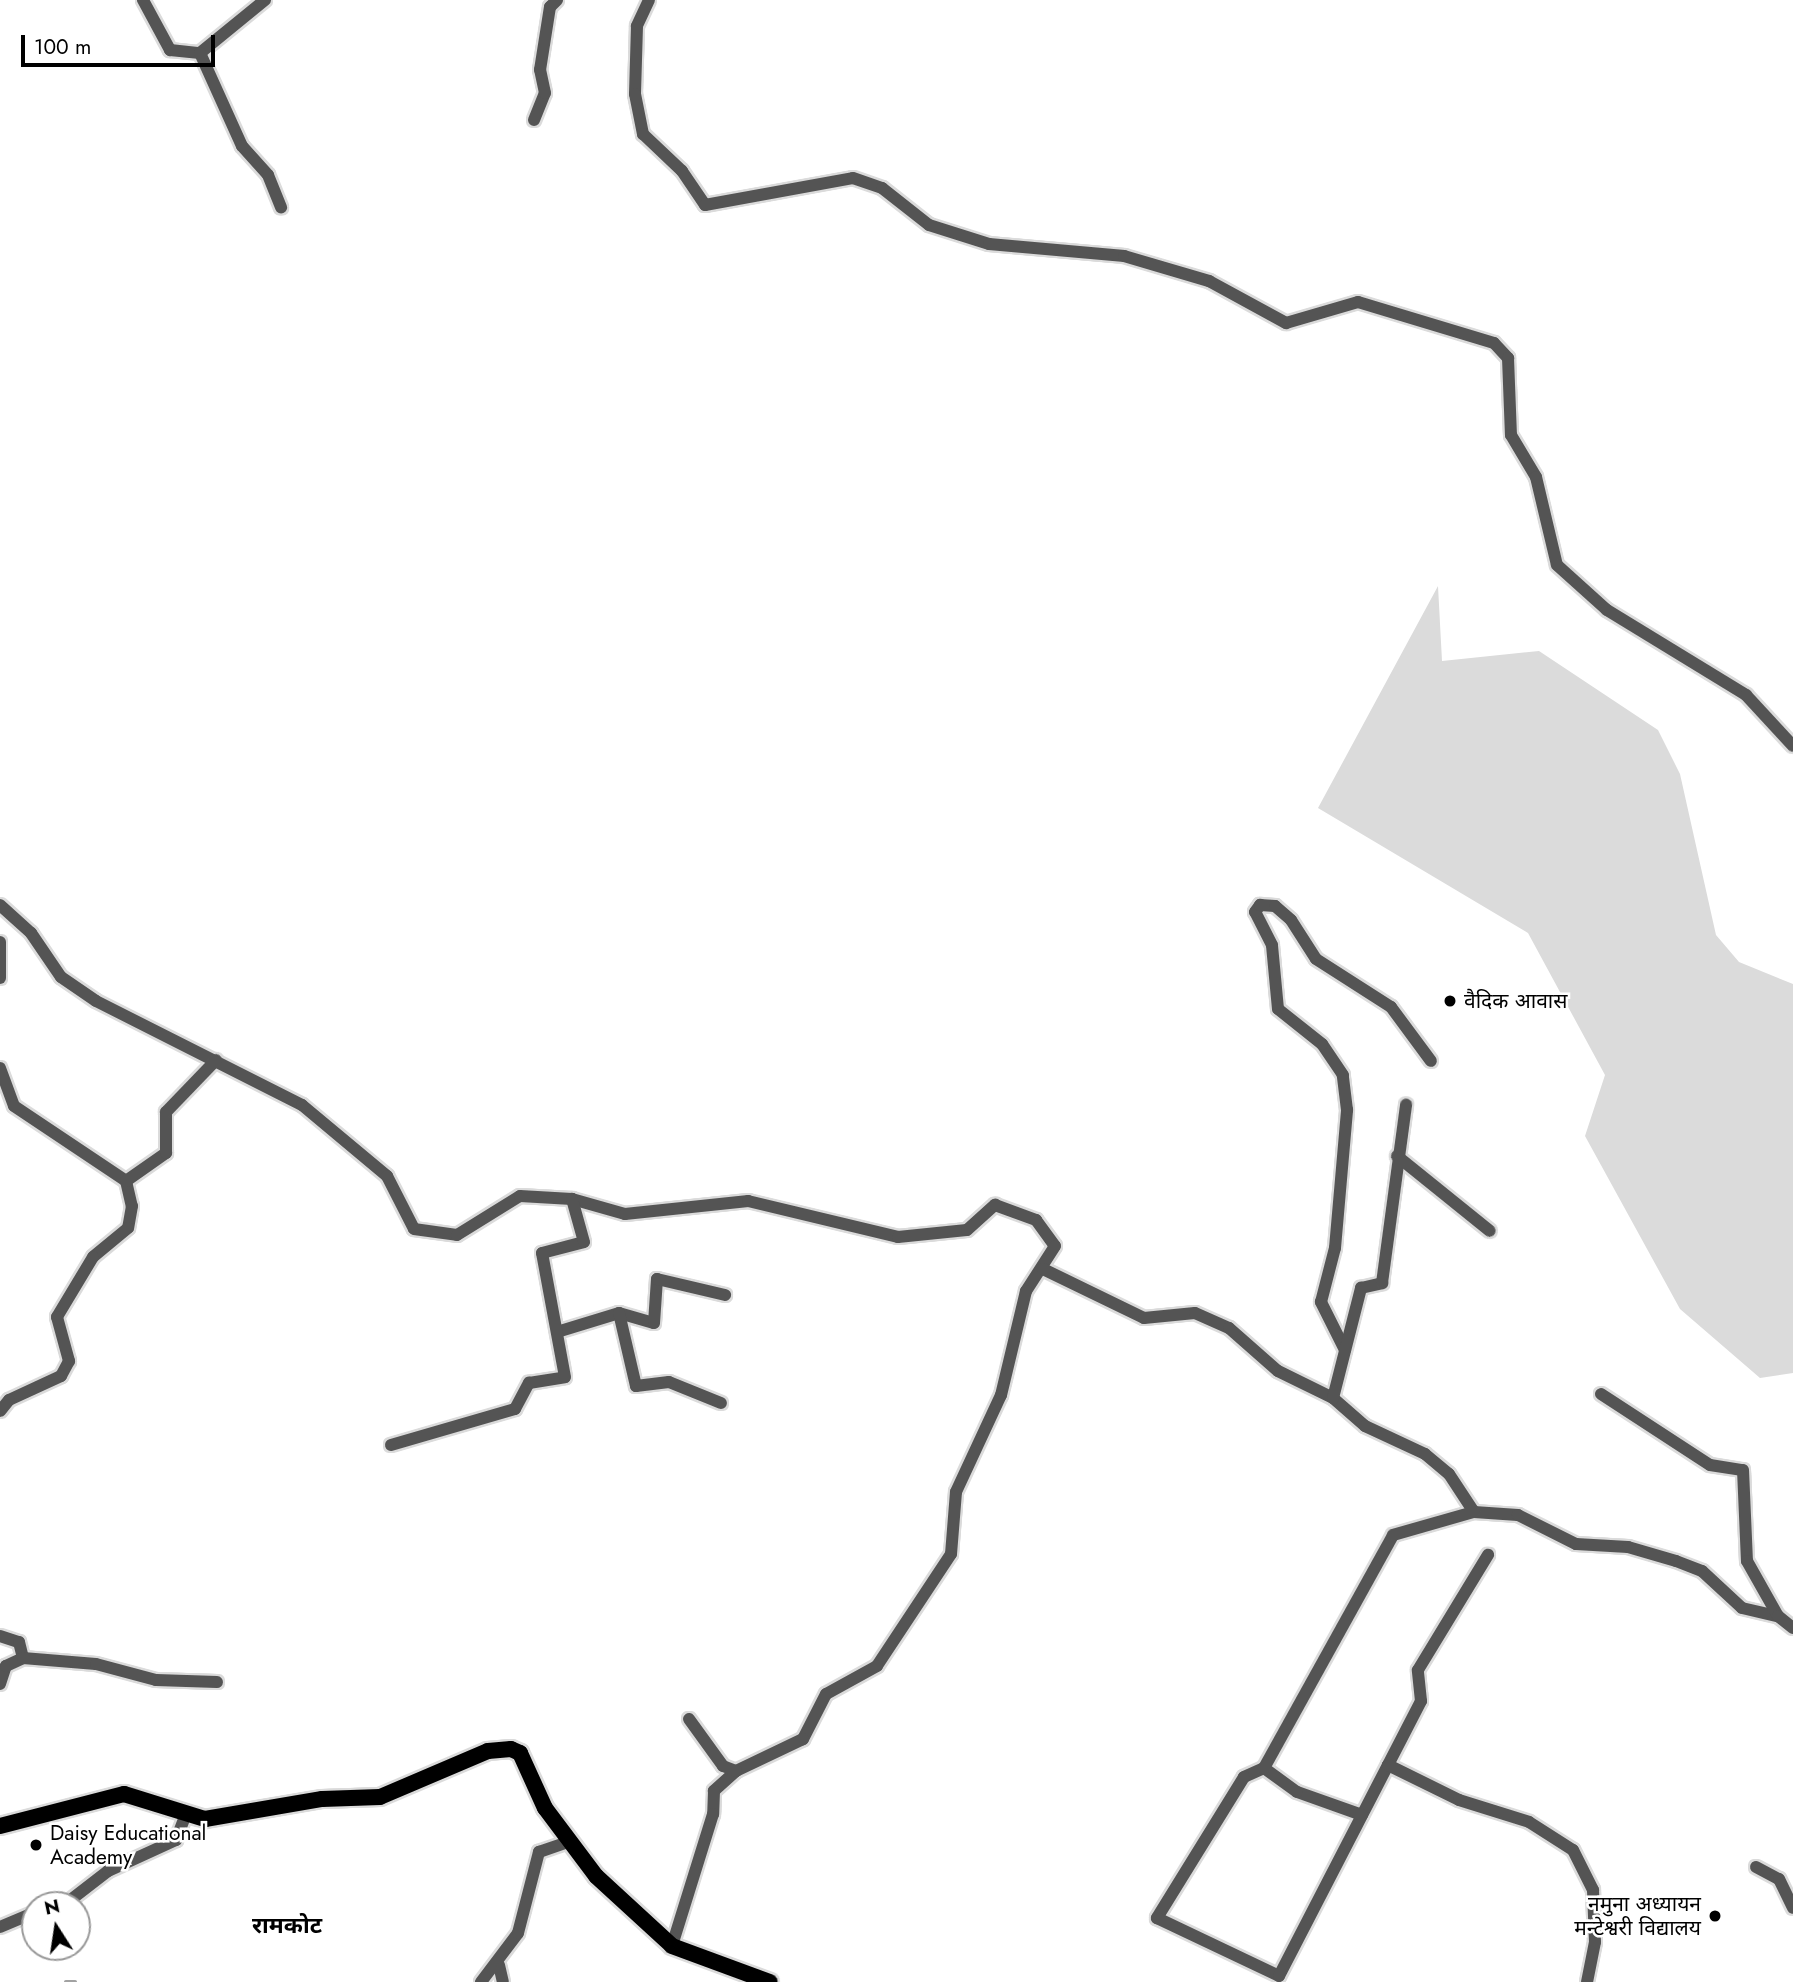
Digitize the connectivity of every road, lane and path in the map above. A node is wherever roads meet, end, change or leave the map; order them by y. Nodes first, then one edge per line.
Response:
1 (143, 0) edge
2 (265, 0) edge
3 (556, 0) edge
4 (649, 0) edge
5 (200, 53) junction
6 (534, 120) dead end
7 (281, 206) dead end
8 (1793, 746) edge
9 (0, 905) edge
10 (0, 943) edge
11 (0, 978) edge
12 (216, 1060) junction
13 (1431, 1060) dead end
14 (0, 1068) edge
15 (1406, 1105) dead end
16 (1397, 1156) junction
17 (126, 1181) junction
18 (572, 1199) junction
19 (1490, 1231) dead end
20 (1043, 1269) junction
21 (725, 1295) dead end
22 (619, 1313) junction
23 (557, 1332) junction
24 (1345, 1350) junction
25 (1601, 1394) dead end
26 (1334, 1398) junction
27 (721, 1403) dead end
28 (0, 1411) edge
29 (391, 1445) dead end
30 (1474, 1512) junction
31 (1488, 1555) dead end
32 (1778, 1616) junction
33 (1793, 1628) edge
34 (0, 1636) edge
35 (23, 1658) junction
36 (216, 1682) dead end
37 (0, 1684) edge
38 (689, 1719) dead end
39 (1388, 1765) junction
40 (1264, 1768) junction
41 (736, 1770) junction
42 (186, 1814) junction
43 (1362, 1815) junction
44 (0, 1826) edge
45 (568, 1842) junction
46 (1756, 1867) dead end
47 (82, 1891) edge
48 (1793, 1909) edge
49 (21, 1918) edge
50 (0, 1927) edge
51 (672, 1946) junction
52 (499, 1965) junction
53 (1278, 1979) edge
54 (481, 1982) edge
55 (503, 1982) edge
56 (770, 1982) edge
57 (1587, 1982) edge

1 - 5 street
2 - 5 street
3 - 6 street
4 - 8 street
5 - 7 street
9 - 12 street
10 - 11 street
12 - 17 street
12 - 18 street
13 - 24 street
14 - 17 street
15 - 16 street
16 - 19 street
16 - 24 street
17 - 28 street
18 - 20 street
18 - 23 street
20 - 26 street
20 - 41 street
21 - 22 street
22 - 23 street
22 - 27 street
23 - 29 street
24 - 26 street
25 - 32 street
26 - 30 street
30 - 32 street
30 - 40 street
31 - 39 street
32 - 33 street
34 - 35 street
35 - 36 street
35 - 37 street
38 - 41 street
39 - 43 street
39 - 57 street
40 - 43 street
40 - 53 street
41 - 51 street
42 - 44 main road
42 - 45 main road
42 - 47 street
43 - 53 street
45 - 51 main road
45 - 52 street
46 - 48 street
49 - 50 street
51 - 56 main road
52 - 54 street
52 - 55 street

